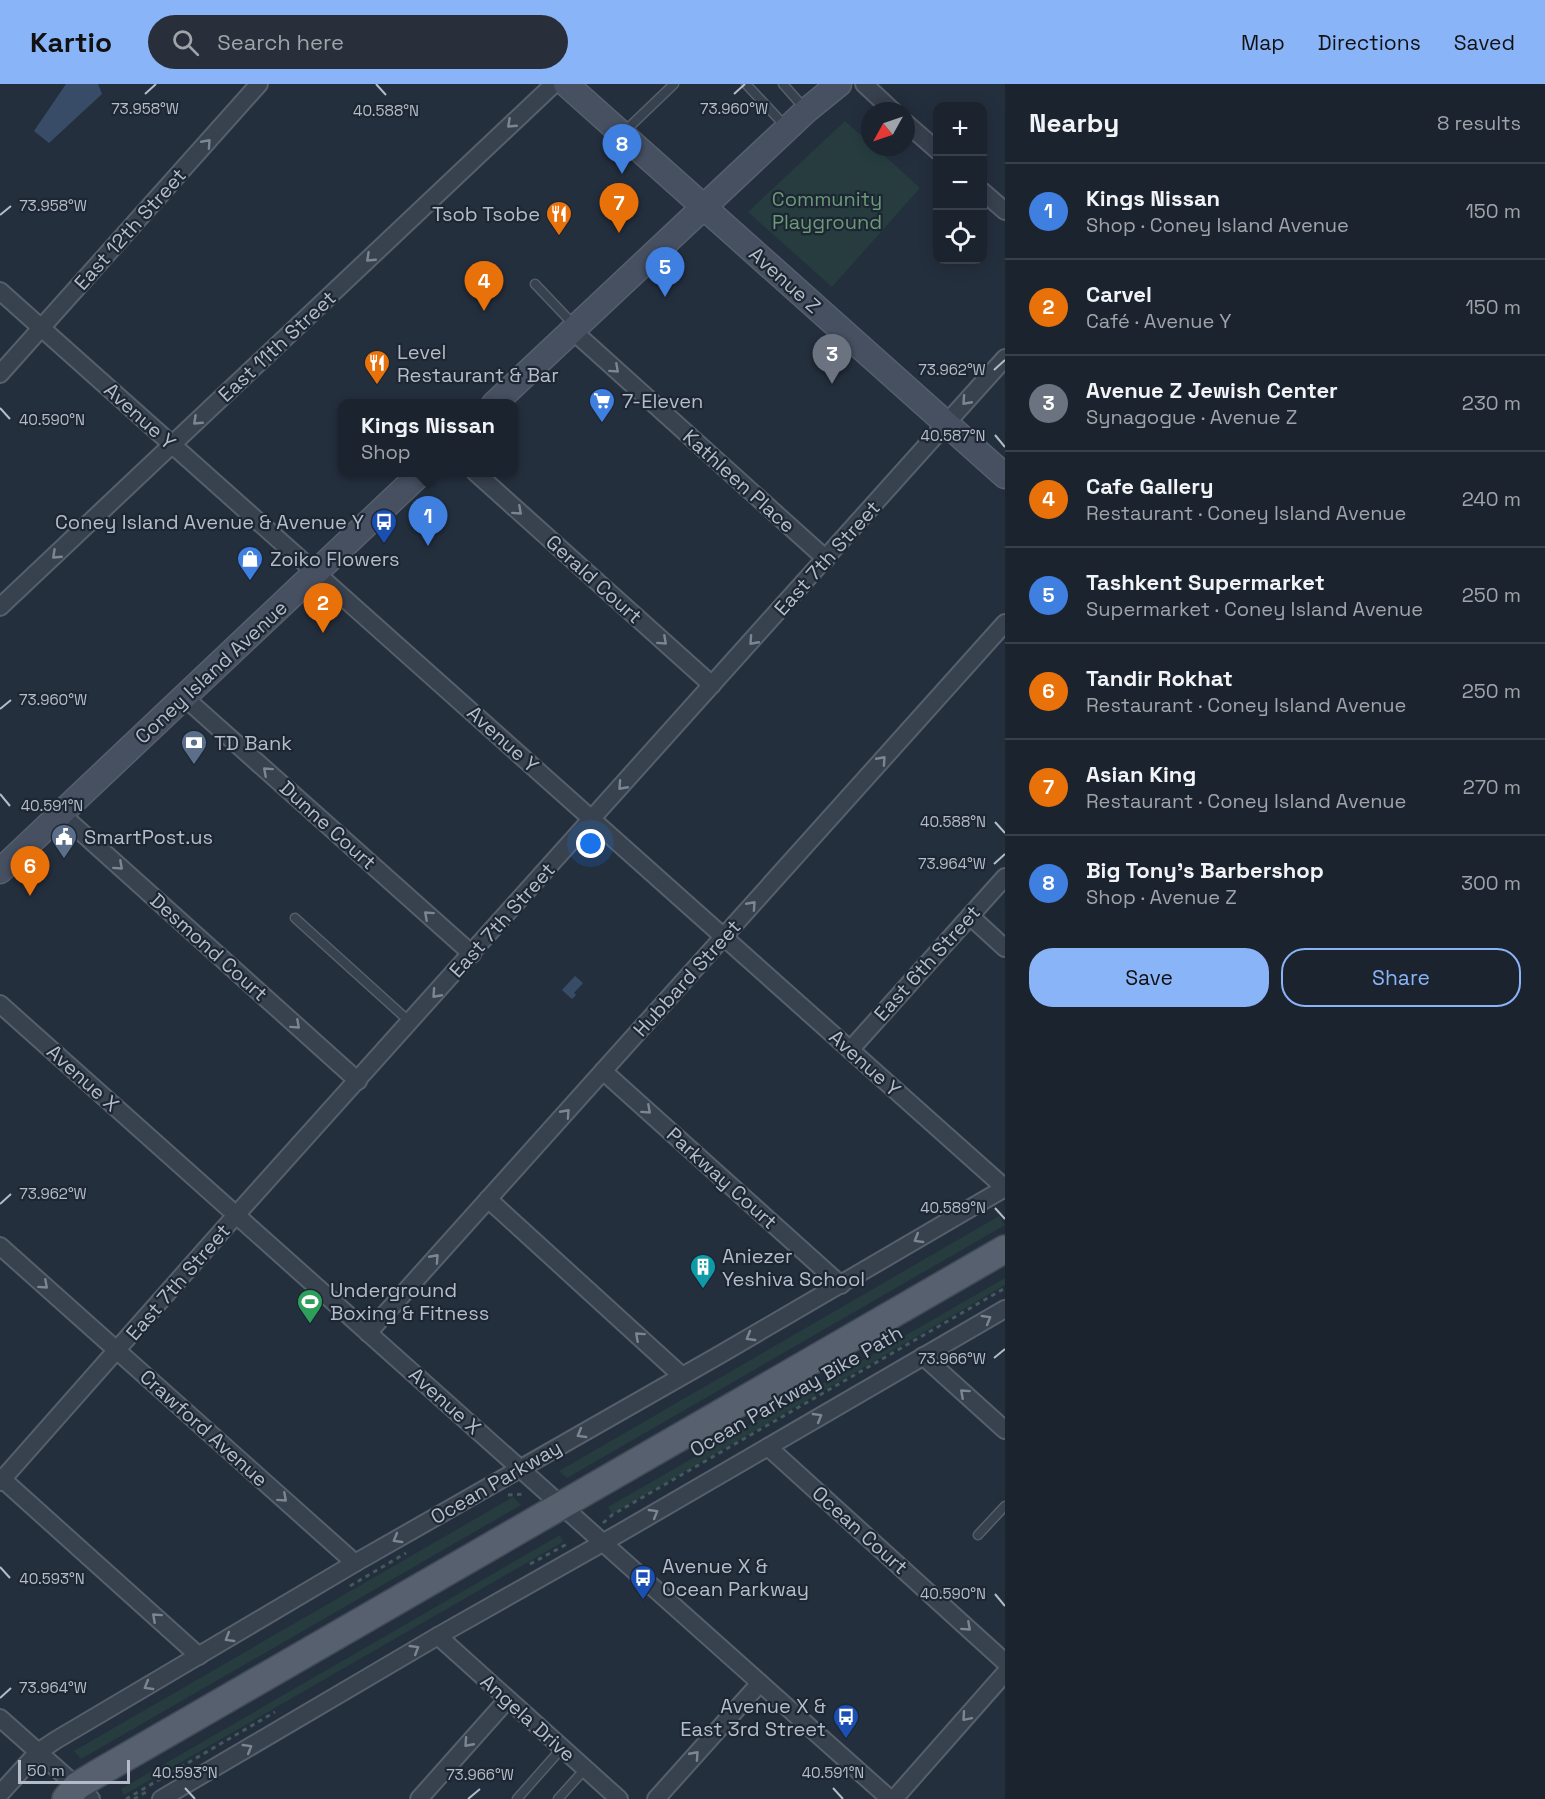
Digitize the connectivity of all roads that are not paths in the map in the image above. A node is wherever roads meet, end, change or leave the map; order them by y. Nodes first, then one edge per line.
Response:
1 (259, 84) edge
2 (554, 84) edge
3 (566, 84) edge
4 (674, 84) edge
5 (746, 84) edge
6 (783, 84) edge
7 (838, 84) edge
8 (864, 84) edge
9 (817, 98) edge
10 (883, 102) edge
11 (787, 128) junction
12 (915, 131) edge
13 (622, 134) junction
14 (933, 147) edge
15 (987, 195) edge
16 (703, 207) junction
17 (1005, 211) edge
18 (535, 284) dead end
19 (0, 291) edge
20 (41, 328) junction
21 (574, 328) junction
22 (1005, 357) edge
23 (0, 374) edge
24 (499, 399) edge
25 (946, 424) junction
26 (172, 445) junction
27 (1005, 476) edge
28 (417, 477) edge
29 (481, 477) edge
30 (826, 560) junction
31 (316, 573) junction
32 (0, 607) edge
33 (1005, 622) edge
34 (712, 685) junction
35 (184, 697) junction
36 (60, 813) junction
37 (592, 819) junction
38 (0, 871) edge
39 (1005, 877) edge
40 (970, 916) junction
41 (295, 918) dead end
42 (723, 937) junction
43 (1005, 948) edge
44 (472, 954) junction
45 (0, 1004) edge
46 (411, 1023) junction
47 (850, 1050) junction
48 (603, 1071) junction
49 (358, 1081) junction
50 (1005, 1188) edge
51 (488, 1199) junction
52 (236, 1215) junction
53 (0, 1246) edge
54 (1005, 1249) edge
55 (841, 1285) junction
56 (1005, 1309) edge
57 (368, 1333) junction
58 (117, 1350) junction
59 (923, 1356) junction
60 (682, 1376) junction
61 (1005, 1430) edge
62 (768, 1447) junction
63 (521, 1469) junction
64 (1, 1479) edge
65 (561, 1506) junction
66 (1005, 1506) edge
67 (978, 1536) dead end
68 (603, 1543) junction
69 (355, 1563) junction
70 (438, 1636) junction
71 (199, 1656) junction
72 (1005, 1662) edge
73 (1005, 1673) edge
74 (760, 1683) junction
75 (507, 1700) junction
76 (0, 1718) edge
77 (562, 1748) junction
78 (38, 1752) junction
79 (585, 1769) junction
80 (0, 1794) edge
81 (78, 1795) edge
82 (161, 1799) edge
83 (419, 1799) edge
84 (517, 1799) edge
85 (558, 1799) edge
86 (619, 1799) edge
87 (656, 1799) edge
88 (892, 1799) edge

20 -> 1 street, East 12th Street
2 -> 26 street, East 11th Street
3 - 13 main road, Avenue Z
4 - 13 lane
5 - 11 lane
6 - 9 lane
7 - 9 main road
8 - 10 street
9 - 11 main road
11 - 16 main road
12 - 14 street
13 - 16 main road, Avenue Z
15 - 17 street
16 - 21 main road
16 - 25 main road, Avenue Z
18 - 21 lane
19 - 20 street, Avenue Y
20 - 23 street, East 12th Street
20 - 26 street, Avenue Y
21 - 24 main road
21 -> 30 street, Kathleen Place
22 -> 25 street, East 7th Street
25 - 27 main road, Avenue Z
25 - 30 street, East 7th Street
26 - 31 street, Avenue Y
26 -> 32 street, East 11th Street
28 - 31 main road, Coney Island Avenue
29 -> 34 street, Gerald Court
30 -> 34 street, East 7th Street
31 - 35 main road, Coney Island Avenue
31 - 37 street, Avenue Y
42 -> 33 street, Hubbard Street
34 -> 37 street, East 7th Street
35 - 36 main road, Coney Island Avenue
44 -> 35 street, Dunne Court
36 - 38 main road, Coney Island Avenue
36 -> 49 street, Desmond Court
37 - 42 street, Avenue Y
37 - 44 street, East 7th Street
39 - 40 street, East 6th Street
40 - 43 street
40 - 47 street, East 6th Street
41 - 46 lane
42 - 47 street, Avenue Y
42 - 48 street, Hubbard Street
44 -> 46 street, East 7th Street
45 - 52 street, Avenue X
46 - 49 street, East 7th Street
47 - 50 street, Avenue Y
51 -> 48 street, Hubbard Street
48 -> 55 street, Parkway Court
49 - 52 street, East 7th Street
50 -> 55 street, Ocean Parkway
57 -> 51 street, Hubbard Street
60 -> 51 street
52 - 57 street, Avenue X
52 - 58 street, East 7th Street
53 -> 58 street, Crawford Avenue
54 - 65 main road
55 -> 60 street, Ocean Parkway
59 -> 56 street
57 - 63 street, Avenue X
58 - 64 street, East 7th Street
58 -> 69 street, Crawford Avenue
61 -> 59 street
62 -> 59 street
60 -> 63 street, Ocean Parkway
68 -> 62 street
62 -> 72 street, Ocean Court
63 - 65 street, Avenue X
63 -> 69 street, Ocean Parkway
71 -> 64 street
65 - 68 street, Avenue X
65 - 81 main road
66 - 67 lane
68 - 70 street
68 - 74 street, Avenue X
69 -> 71 street, Ocean Parkway
70 - 75 street, Angela Drive
82 -> 70 street
71 -> 78 street, Ocean Parkway
73 -> 88 street
87 -> 74 street
74 - 88 street, Avenue X
75 - 77 street, Angela Drive
75 -> 83 street
76 - 78 street
77 - 79 street, Angela Drive
77 - 84 lane
78 - 80 street, Ocean Parkway
78 - 81 street
79 - 85 lane
79 - 86 street, Angela Drive

